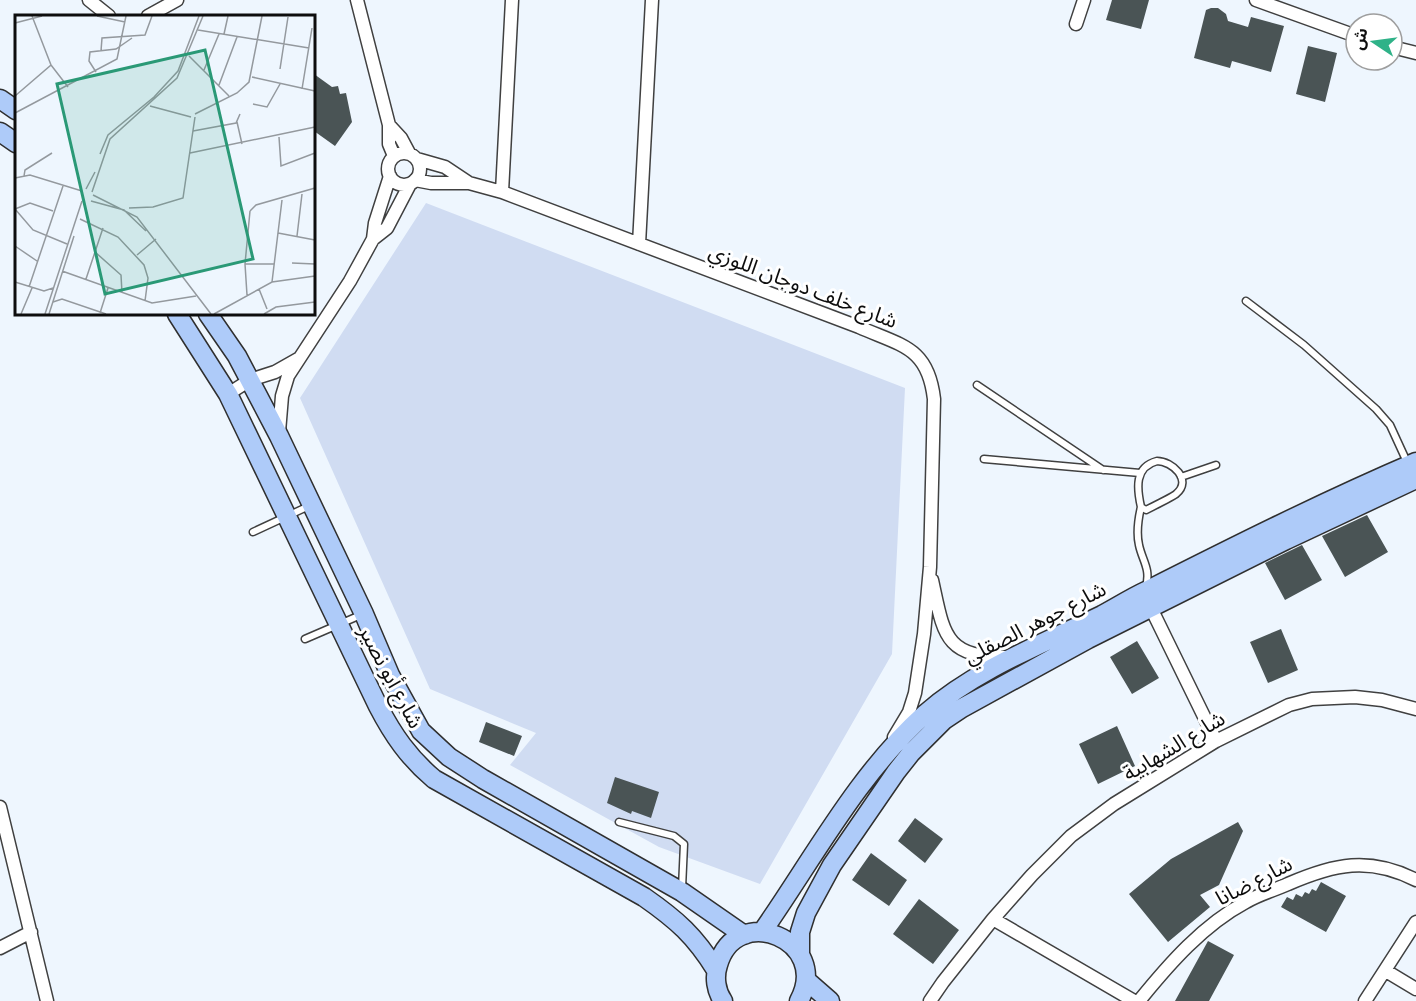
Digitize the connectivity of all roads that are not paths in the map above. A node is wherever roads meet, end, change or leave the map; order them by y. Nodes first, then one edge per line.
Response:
1 (89, 0) edge
2 (177, 0) edge
3 (357, 0) edge
4 (512, 0) edge
5 (652, 0) edge
6 (1084, 0) edge
7 (1256, 0) edge
8 (109, 15) edge
9 (150, 15) edge
10 (1076, 24) dead end
11 (1344, 32) edge
12 (389, 125) junction
13 (0, 132) edge
14 (15, 142) edge
15 (393, 156) junction
16 (413, 156) junction
17 (390, 176) junction
18 (413, 182) junction
19 (469, 183) junction
20 (502, 192) junction
21 (373, 240) junction
22 (639, 244) junction
23 (1246, 301) dead end
24 (178, 315) edge
25 (209, 315) edge
26 (300, 358) junction
27 (250, 380) junction
28 (977, 385) dead end
29 (228, 393) junction
30 (279, 436) junction
31 (984, 459) dead end
32 (1216, 465) dead end
33 (1413, 469) edge
34 (1104, 470) junction
35 (1140, 473) junction
36 (1181, 477) junction
37 (312, 505) junction
38 (1141, 507) junction
39 (287, 515) junction
40 (253, 532) dead end
41 (930, 567) junction
42 (1147, 600) junction
43 (364, 614) junction
44 (338, 625) junction
45 (305, 639) dead end
46 (1016, 656) junction
47 (1416, 709) edge
48 (1216, 741) junction
49 (880, 761) junction
50 (0, 807) edge
51 (619, 822) dead end
52 (1416, 880) edge
53 (682, 892) junction
54 (993, 919) junction
55 (1416, 922) edge
56 (31, 932) junction
57 (753, 933) junction
58 (0, 948) edge
59 (800, 954) junction
60 (716, 970) junction
61 (1386, 971) junction
62 (806, 980) junction
63 (1416, 989) edge
64 (721, 999) edge
65 (47, 1001) edge
66 (799, 1001) edge
67 (830, 1001) edge
68 (930, 1001) edge
69 (1134, 1001) edge
70 (1139, 1001) edge
71 (1365, 1001) edge

1 - 8 street
2 - 9 street
3 - 12 street
4 - 20 street
5 - 22 street
6 - 10 street
7 - 11 street
12 - 15 street
12 - 16 street
13 - 14 main road
15 - 16 street
15 - 17 street
16 - 18 street
16 - 19 street, شارع خلف دوجان اللوزي
17 - 18 street
17 - 21 street
18 - 19 street, شارع خلف دوجان اللوزي
18 - 21 street
19 - 20 street, شارع خلف دوجان اللوزي
20 - 22 street, شارع خلف دوجان اللوزي
21 - 26 street
22 - 41 street, شارع خلف دوجان اللوزي
23 - 33 lane
24 - 29 main road, شارع أبو نصير
25 - 27 main road, شارع أبو نصير
26 - 27 street
26 - 30 street
27 - 29 street
27 - 30 main road, شارع أبو نصير
28 - 34 lane
29 - 39 main road, شارع أبو نصير
30 - 37 main road, شارع أبو نصير
31 - 34 lane
32 - 36 lane
33 - 42 main road, شارع جوهر الصقلي
34 - 35 lane
35 - 36 lane
35 - 38 lane
36 - 38 lane
37 - 39 lane
37 - 43 main road, شارع أبو نصير
38 - 42 lane
39 - 40 lane
39 - 44 main road, شارع أبو نصير
41 - 46 street, شارع خلف دوجان اللوزي
41 - 49 street, شارع خلف دوجان اللوزي
42 - 46 main road, شارع جوهر الصقلي
42 - 48 street
42 - 59 main road, شارع جوهر الصقلي
43 - 44 lane
43 - 53 main road, شارع أبو نصير
44 - 45 lane
44 - 60 main road, شارع أبو نصير
46 - 49 main road, شارع جوهر الصقلي
47 - 48 street, شارع الشهابية
48 - 54 street, شارع الشهابية
49 - 57 main road, شارع جوهر الصقلي
50 - 56 street
51 - 53 lane
52 - 70 street, شارع ضانا
53 - 57 main road, شارع أبو نصير
54 - 68 street, شارع الشهابية
54 - 69 street
55 - 61 street
56 - 58 street
56 - 65 street
57 - 59 main road, شارع أبو نصير
57 - 60 main road, شارع جوهر الصقلي
59 - 62 main road, شارع جوهر الصقلي
60 - 64 main road
61 - 63 street
61 - 71 street
62 - 66 main road
62 - 67 main road

